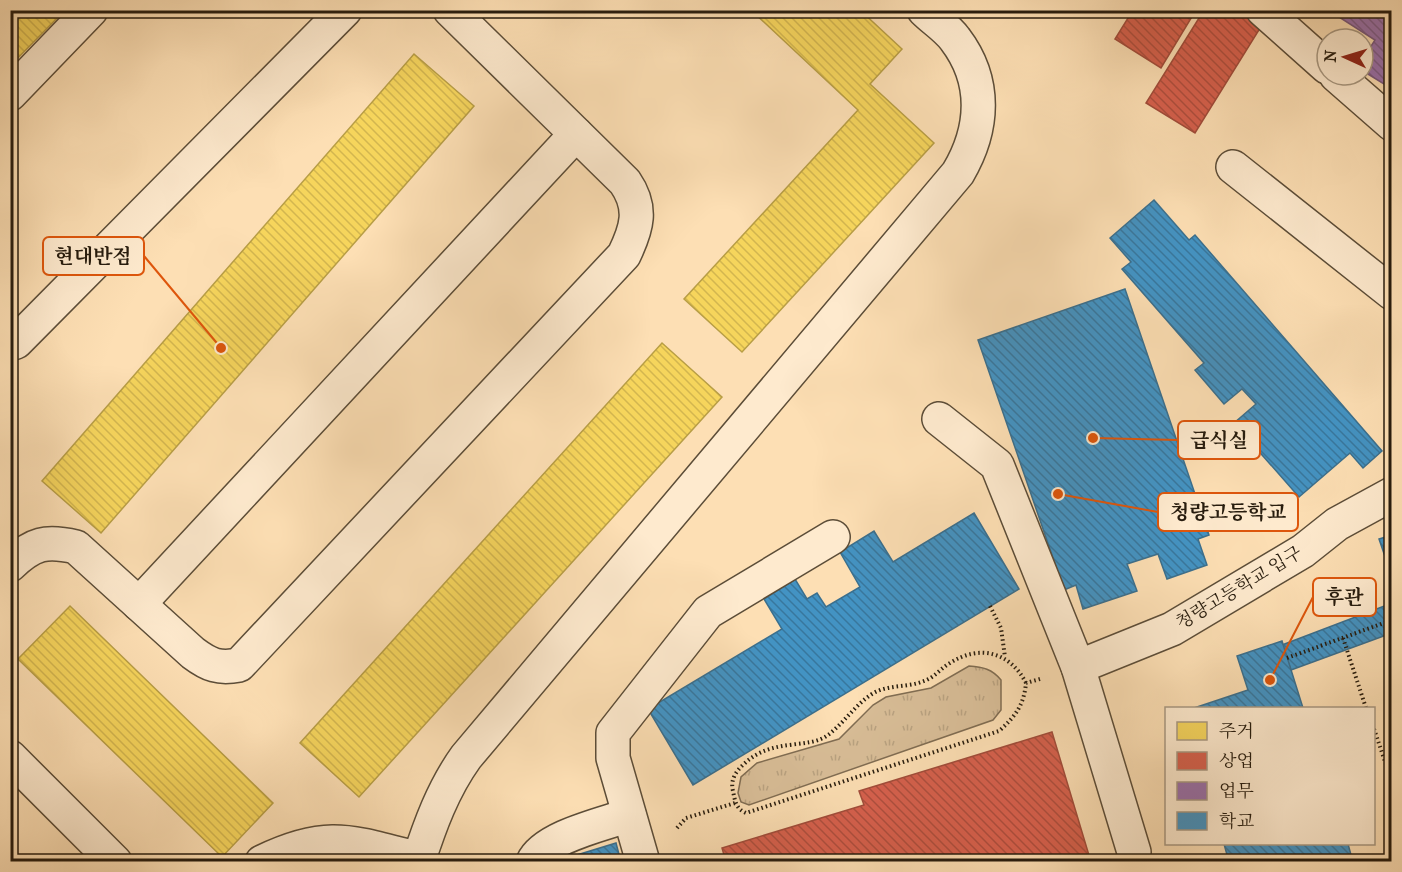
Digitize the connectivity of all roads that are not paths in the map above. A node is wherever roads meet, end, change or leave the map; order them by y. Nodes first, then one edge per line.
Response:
1 (91, 10) edge
2 (345, 10) edge
3 (924, 10) edge
4 (1263, 10) edge
5 (465, 16) edge
6 (1315, 56) edge
7 (1350, 87) edge
8 (10, 94) edge
9 (1392, 124) edge
10 (576, 134) junction
11 (1233, 166) dead end
12 (1392, 293) edge
13 (10, 344) edge
14 (939, 419) dead end
15 (1392, 494) edge
16 (833, 537) dead end
17 (10, 566) edge
18 (139, 604) junction
19 (1078, 667) junction
20 (10, 757) edge
21 (629, 815) junction
22 (1134, 852) dead end
23 (418, 860) edge
24 (115, 861) edge
25 (262, 861) edge
26 (533, 861) edge
27 (643, 861) edge

1 - 8 lane
2 - 13 lane
3 - 23 lane
4 - 6 lane
5 - 10 lane
7 - 9 lane
10 - 18 lane
10 - 18 lane
11 - 12 lane
14 - 19 lane
15 - 19 lane, 청량고등학교 입구
16 - 21 lane
17 - 18 lane
19 - 22 lane
20 - 24 lane
21 - 26 lane
21 - 27 lane
23 - 25 lane

